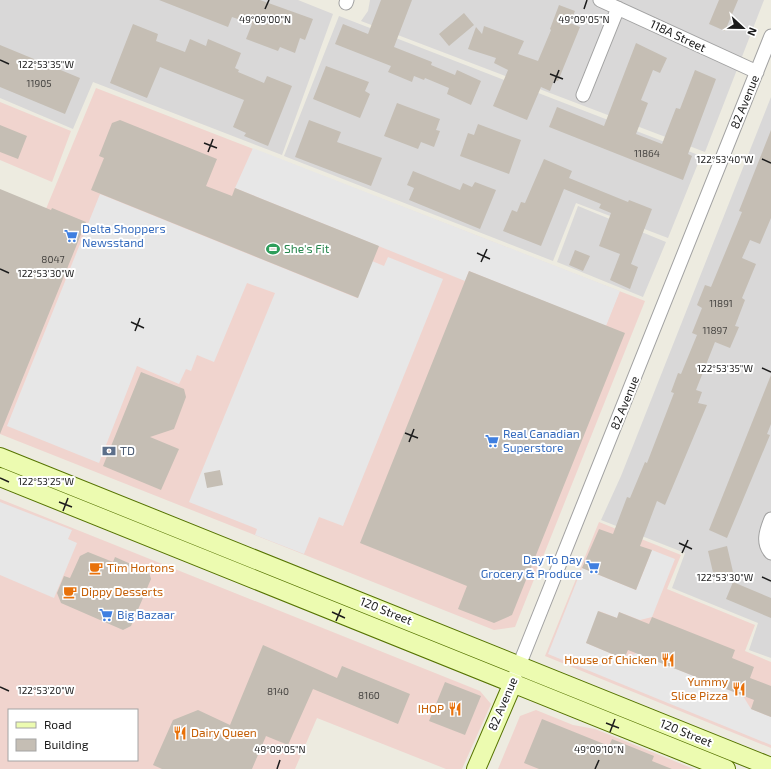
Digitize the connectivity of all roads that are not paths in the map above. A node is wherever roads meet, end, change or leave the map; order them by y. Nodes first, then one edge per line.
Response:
1 (600, 0) edge
2 (618, 8) junction
3 (771, 36) edge
4 (757, 72) junction
5 (583, 95) dead end
6 (0, 457) edge
7 (0, 477) edge
8 (771, 519) edge
9 (167, 523) junction
10 (124, 528) junction
11 (224, 547) junction
12 (180, 550) junction
13 (769, 551) edge
14 (520, 665) junction
15 (512, 683) junction
16 (771, 767) edge
17 (476, 769) edge
18 (726, 769) edge

1 - 2 street, 118A Street
2 - 4 street, 118A Street
2 - 5 street
3 - 4 street, 82 Avenue
4 - 14 street, 82 Avenue
6 - 9 main road, 120 Street
7 - 10 main road, 120 Street
8 - 13 street
9 - 10 main road
9 - 11 main road, 120 Street
10 - 12 main road, 120 Street
11 - 12 main road
11 - 14 main road, 120 Street
12 - 15 main road, 120 Street
14 - 15 street, 82 Avenue
14 - 16 main road, 120 Street
15 - 17 main road, 82 Avenue
15 - 18 main road, 120 Street

